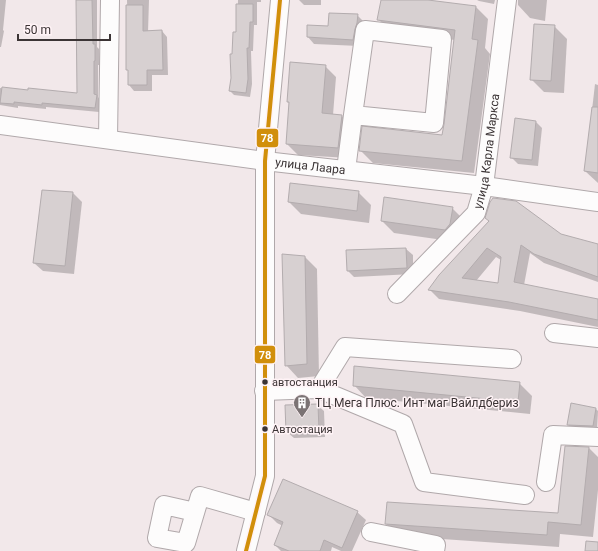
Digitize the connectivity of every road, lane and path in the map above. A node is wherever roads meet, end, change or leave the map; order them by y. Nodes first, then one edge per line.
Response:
1 (110, 0) edge
2 (280, 0) edge
3 (507, 0) edge
4 (353, 115) junction
5 (0, 125) edge
6 (108, 139) junction
7 (265, 161) junction
8 (346, 170) junction
9 (484, 186) junction
10 (598, 202) edge
11 (397, 294) dead end
12 (554, 334) dead end
13 (598, 338) edge
14 (512, 359) dead end
15 (319, 390) junction
16 (264, 391) junction
17 (598, 437) edge
18 (546, 482) dead end
19 (525, 495) dead end
20 (195, 512) dead end
21 (256, 512) junction
22 (371, 532) dead end
23 (246, 551) edge
24 (435, 551) edge

1 - 6 street
2 - 7 street
3 - 9 street, улица Карла Маркса
4 - 4 street
4 - 8 street
5 - 6 street, улица Лаара
6 - 7 street, улица Лаара
7 - 8 street, улица Лаара
7 - 16 street
8 - 9 street, улица Лаара
9 - 10 street, улица Лаара
9 - 11 street, улица Карла Маркса
12 - 13 street
14 - 15 street
15 - 16 street
15 - 19 street
16 - 21 street
17 - 18 street
20 - 21 street
21 - 23 street
22 - 24 street

